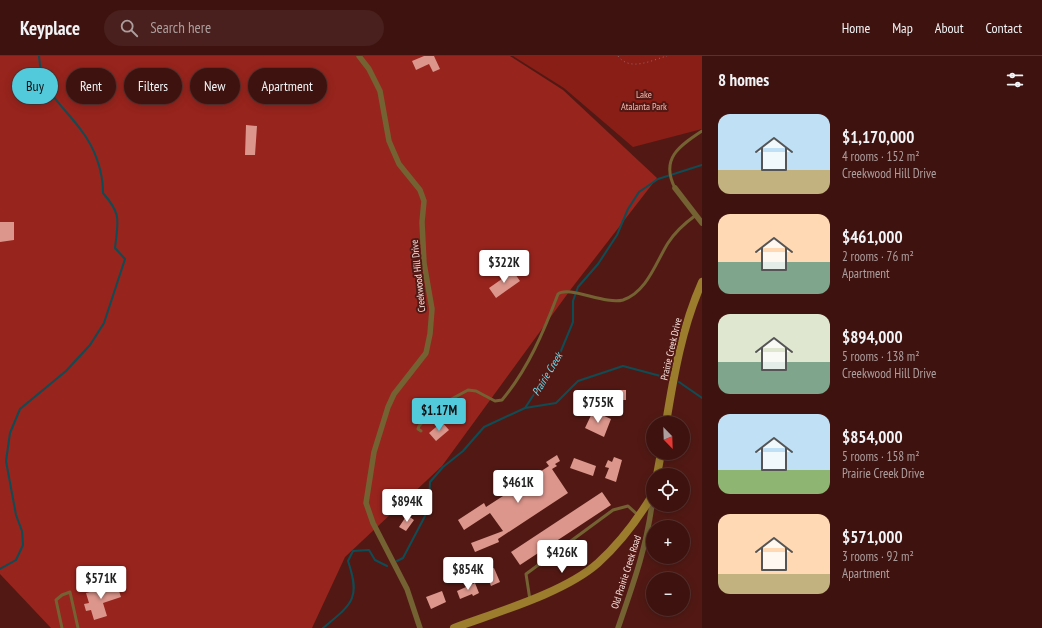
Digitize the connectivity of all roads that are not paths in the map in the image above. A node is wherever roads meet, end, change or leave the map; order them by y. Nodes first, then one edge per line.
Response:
1 (359, 56) edge
2 (702, 131) edge
3 (675, 188) joint
4 (696, 215) junction
5 (702, 223) edge
6 (702, 282) edge
7 (667, 416) edge
8 (420, 432) dead end
9 (646, 505) edge
10 (651, 512) edge
11 (639, 516) junction
12 (530, 600) junction
13 (62, 628) edge
14 (78, 628) edge
15 (420, 628) edge
16 (454, 628) edge
17 (618, 628) edge

1 - 15 street, Creekwood Hill Drive
2 - 3 lane
3 - 4 street
4 - 5 street
4 - 8 lane
6 - 7 main road, Prairie Creek Drive
9 - 11 main road
10 - 17 street, Old Prairie Creek Road
11 - 12 main road
11 - 12 lane
12 - 16 main road
13 - 14 lane

